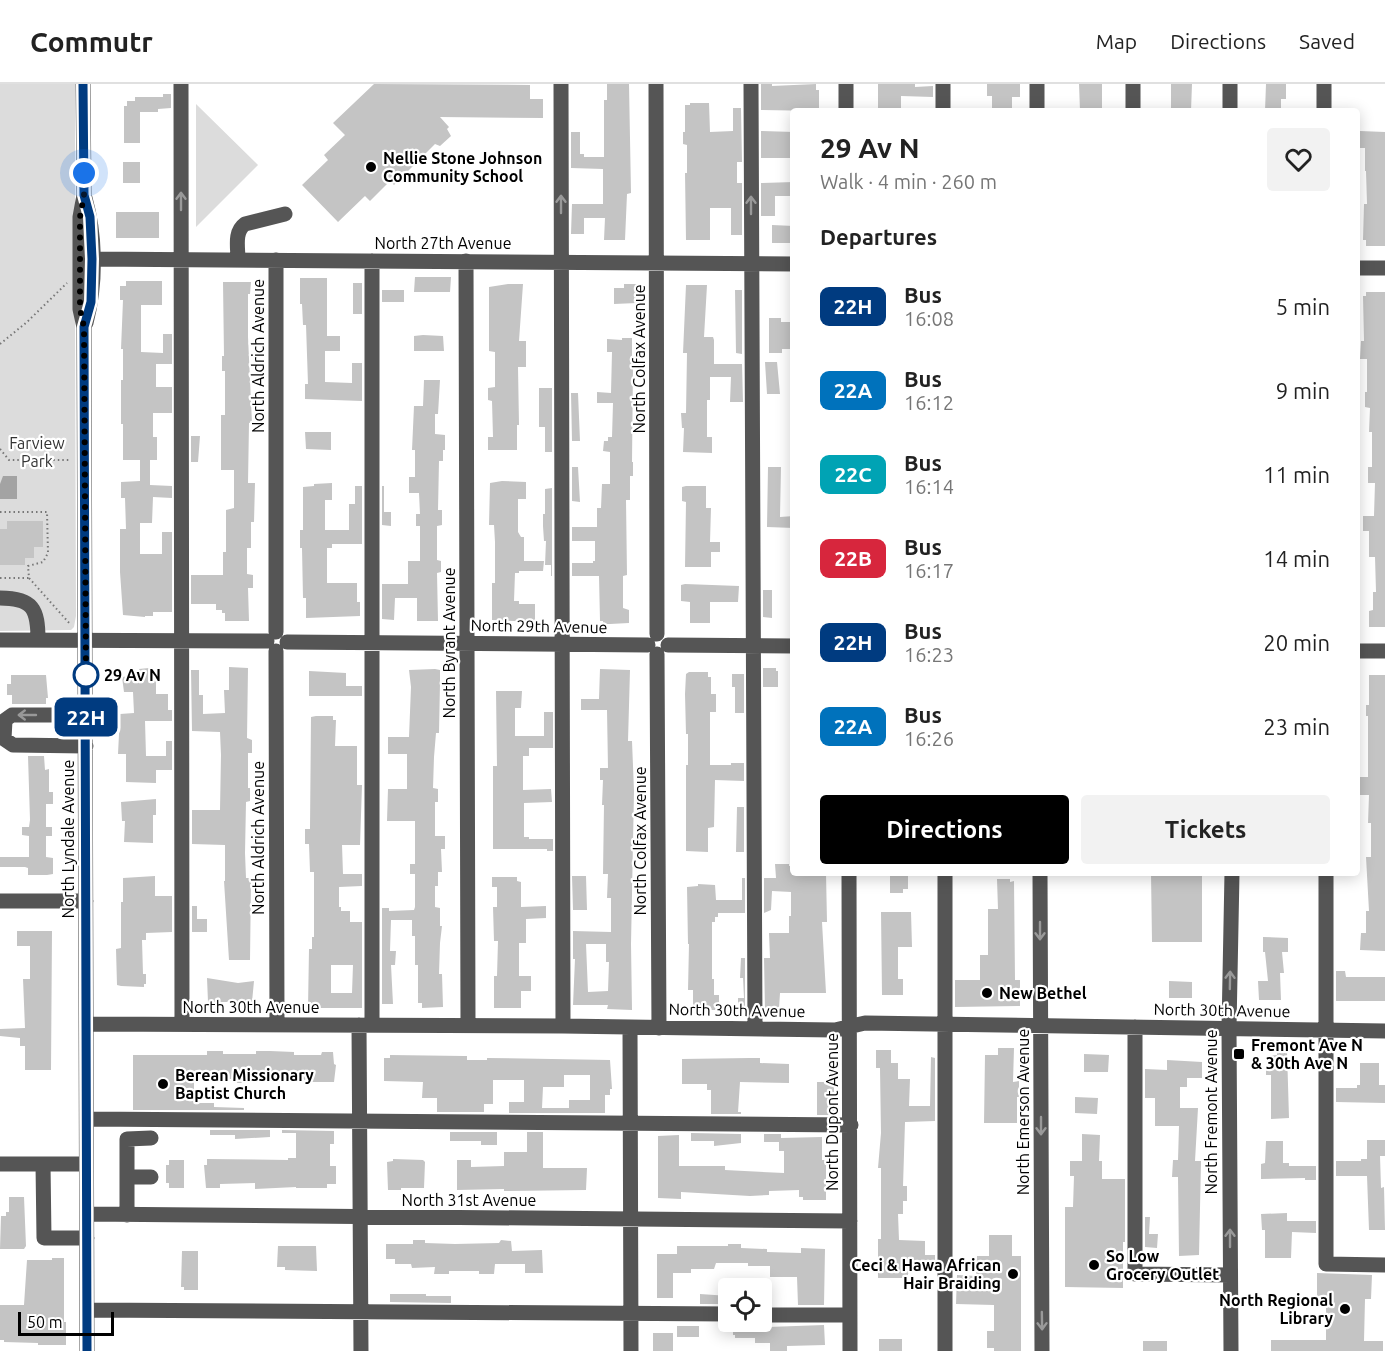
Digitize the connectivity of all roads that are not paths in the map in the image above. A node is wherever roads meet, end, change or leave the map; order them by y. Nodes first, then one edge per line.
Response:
1 (83, 84) edge
2 (181, 84) edge
3 (561, 84) edge
4 (656, 84) edge
5 (751, 84) edge
6 (846, 84) edge
7 (943, 84) edge
8 (1037, 84) edge
9 (1134, 84) edge
10 (1230, 84) edge
11 (1324, 84) edge
12 (846, 108) edge
13 (943, 108) edge
14 (1037, 108) edge
15 (1134, 108) edge
16 (1230, 108) edge
17 (1324, 108) edge
18 (84, 195) junction
19 (285, 214) dead end
20 (92, 259) junction
21 (181, 259) junction
22 (238, 260) junction
23 (276, 260) junction
24 (372, 261) junction
25 (466, 261) junction
26 (561, 262) junction
27 (657, 262) junction
28 (751, 263) junction
29 (790, 264) edge
30 (1360, 268) edge
31 (1385, 268) edge
32 (84, 327) junction
33 (0, 598) edge
34 (0, 640) edge
35 (38, 640) junction
36 (86, 640) junction
37 (182, 640) junction
38 (276, 641) junction
39 (371, 642) junction
40 (467, 643) junction
41 (562, 644) junction
42 (658, 645) junction
43 (753, 645) junction
44 (790, 646) edge
45 (1360, 651) edge
46 (1385, 651) edge
47 (86, 715) junction
48 (86, 746) junction
49 (849, 876) edge
50 (945, 876) edge
51 (1040, 876) edge
52 (1232, 876) edge
53 (1326, 876) edge
54 (0, 901) edge
55 (86, 901) junction
56 (946, 1023) junction
57 (87, 1024) junction
58 (182, 1024) junction
59 (277, 1025) junction
60 (366, 1025) junction
61 (468, 1025) junction
62 (1040, 1025) junction
63 (563, 1026) junction
64 (849, 1026) junction
65 (630, 1027) junction
66 (1135, 1027) junction
67 (659, 1028) junction
68 (1229, 1028) junction
69 (755, 1029) junction
70 (1326, 1030) junction
71 (1385, 1031) edge
72 (87, 1119) junction
73 (359, 1120) junction
74 (631, 1122) junction
75 (851, 1125) junction
76 (151, 1138) dead end
77 (0, 1164) edge
78 (43, 1164) junction
79 (86, 1164) junction
80 (127, 1177) junction
81 (151, 1177) dead end
82 (87, 1214) junction
83 (127, 1215) junction
84 (360, 1217) junction
85 (632, 1219) junction
86 (850, 1221) junction
87 (87, 1238) junction
88 (1385, 1265) edge
89 (1230, 1275) junction
90 (87, 1310) junction
91 (360, 1313) junction
92 (632, 1314) junction
93 (718, 1314) edge
94 (772, 1315) edge
95 (850, 1315) junction
96 (87, 1351) edge
97 (361, 1351) edge
98 (631, 1351) edge
99 (850, 1351) edge
100 (945, 1351) edge
101 (1042, 1351) edge
102 (1231, 1351) edge

1 - 18 street, North Lyndale Avenue
21 -> 2 street
26 -> 3 street
4 - 27 street, North Colfax Avenue
28 -> 5 street
6 - 12 street
7 - 13 street
8 - 14 street
9 - 15 street
10 - 16 street
11 - 17 street
18 - 20 street, North Lyndale Avenue
18 - 32 street, North Lyndale Avenue
19 - 22 street
20 - 21 street, North 27th Avenue
20 - 32 street, North Lyndale Avenue
21 - 22 street, North 27th Avenue
21 - 37 street
22 - 23 street, North 27th Avenue
23 - 24 street, North 27th Avenue
23 - 38 street, North Aldrich Avenue
24 - 25 street, North 27th Avenue
24 - 39 street
25 - 26 street, North 27th Avenue
25 - 40 street, North Byrant Avenue
26 - 27 street, North 27th Avenue
26 - 41 street
27 - 28 street, North 27th Avenue
27 - 42 street, North Colfax Avenue
28 - 29 street, North 27th Avenue
28 - 43 street
30 - 31 street
32 - 36 street, North Lyndale Avenue
33 - 35 street
34 - 35 street, North 29th Avenue
35 - 36 street, North 29th Avenue
36 - 37 street, North 29th Avenue
36 - 47 street, North Lyndale Avenue
37 - 38 street, North 29th Avenue
37 - 58 street
38 - 39 street, North 29th Avenue
38 - 59 street, North Aldrich Avenue
39 - 40 street, North 29th Avenue
39 - 60 street
40 - 41 street, North 29th Avenue
40 - 61 street, North Byrant Avenue
41 - 42 street, North 29th Avenue
41 - 63 street
42 - 43 street, North 29th Avenue
42 - 67 street, North Colfax Avenue
43 - 44 street, North 29th Avenue
43 - 69 street
45 - 46 street
47 - 48 street, North Lyndale Avenue
47 -> 48 street
48 - 55 street, North Lyndale Avenue
49 - 64 street, North Dupont Avenue
50 - 56 street
51 -> 62 street, North Emerson Avenue
68 -> 52 street, North Fremont Avenue
53 - 70 street
54 - 55 street
55 - 57 street, North Lyndale Avenue
56 - 62 street, North 30th Avenue
56 - 64 street, North 30th Avenue
56 - 100 street
57 - 58 street, North 30th Avenue
57 - 72 street, North Lyndale Avenue
58 - 59 street, North 30th Avenue
59 - 60 street, North 30th Avenue
60 - 61 street, North 30th Avenue
60 - 73 street
61 - 63 street, North 30th Avenue
62 - 66 street, North 30th Avenue
62 -> 101 street, North Emerson Avenue
63 - 65 street, North 30th Avenue
64 - 69 street, North 30th Avenue
64 - 75 street, North Dupont Avenue
65 - 67 street, North 30th Avenue
65 - 74 street
66 - 68 street, North 30th Avenue
66 - 89 street
67 - 69 street, North 30th Avenue
68 - 70 street, North 30th Avenue
89 -> 68 street, North Fremont Avenue
70 - 71 street, North 30th Avenue
70 - 88 street
72 - 73 street
72 - 79 street, North Lyndale Avenue
73 - 74 street
73 - 84 street
74 - 75 street
74 - 85 street
75 - 86 street, North Dupont Avenue
76 - 80 street
77 - 78 street
78 - 79 street
78 - 87 street
79 - 82 street, North Lyndale Avenue
80 - 81 street
80 - 83 street
82 - 83 street, North 31st Avenue
82 - 87 street, North Lyndale Avenue
83 - 84 street, North 31st Avenue
84 - 85 street, North 31st Avenue
84 - 91 street
85 - 86 street, North 31st Avenue
85 - 92 street
86 - 95 street, North Dupont Avenue
87 - 90 street, North Lyndale Avenue
89 - 102 street, North Fremont Avenue
90 - 91 street
90 - 96 street, North Lyndale Avenue
91 - 92 street
91 - 97 street
92 - 93 street
92 - 98 street
94 - 95 street
95 - 99 street, North Dupont Avenue

